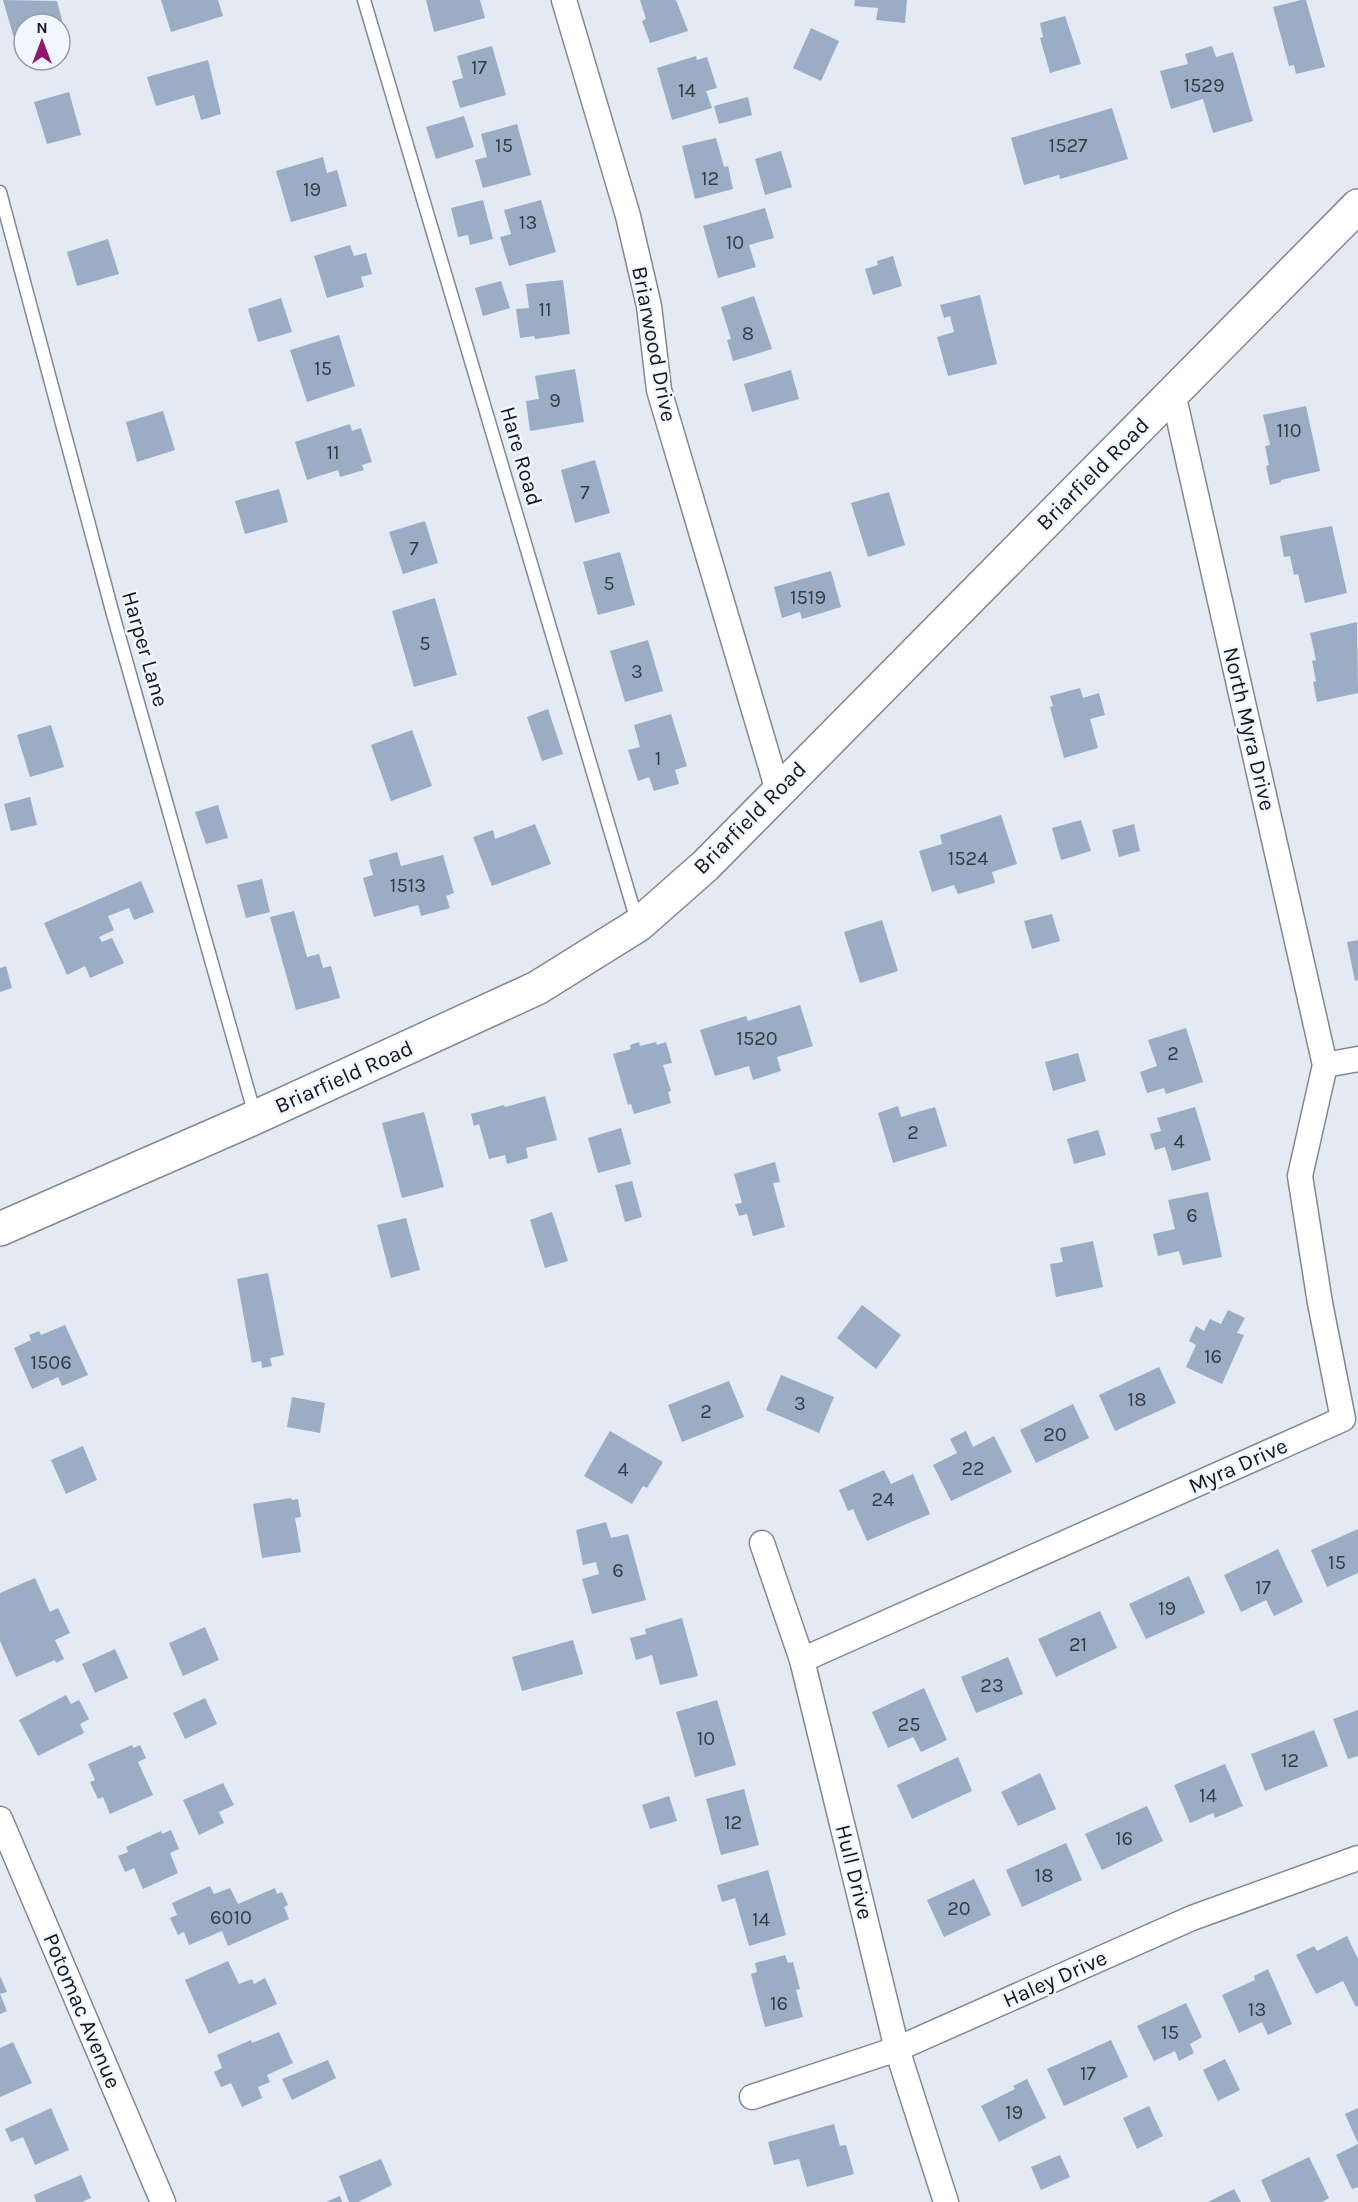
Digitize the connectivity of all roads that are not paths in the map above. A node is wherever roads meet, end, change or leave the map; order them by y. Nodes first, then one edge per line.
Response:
1 (364, 0) edge
2 (564, 0) edge
3 (0, 192) edge
4 (1358, 206) edge
5 (1173, 393) junction
6 (778, 791) junction
7 (638, 925) junction
8 (1358, 1059) edge
9 (1325, 1065) junction
10 (256, 1117) junction
11 (0, 1229) edge
12 (762, 1543) dead end
13 (802, 1660) junction
14 (0, 1819) edge
15 (1358, 1858) edge
16 (897, 2049) junction
17 (752, 2097) dead end
18 (163, 2202) edge
19 (946, 2202) edge

1 - 7 lane, Hare Road
2 - 6 street, Briarwood Drive
3 - 10 lane, Harper Lane
4 - 5 main road, Briarfield Road
5 - 6 main road, Briarfield Road
5 - 9 street, North Myra Drive
6 - 7 main road, Briarfield Road
7 - 10 main road, Briarfield Road
8 - 9 street
9 - 13 street, Myra Drive
10 - 11 main road, Briarfield Road
12 - 13 street, Hull Drive
13 - 16 street, Hull Drive
14 - 18 street, Potomac Avenue
15 - 16 street, Haley Drive
16 - 17 street, Haley Drive
16 - 19 street, Hull Drive

